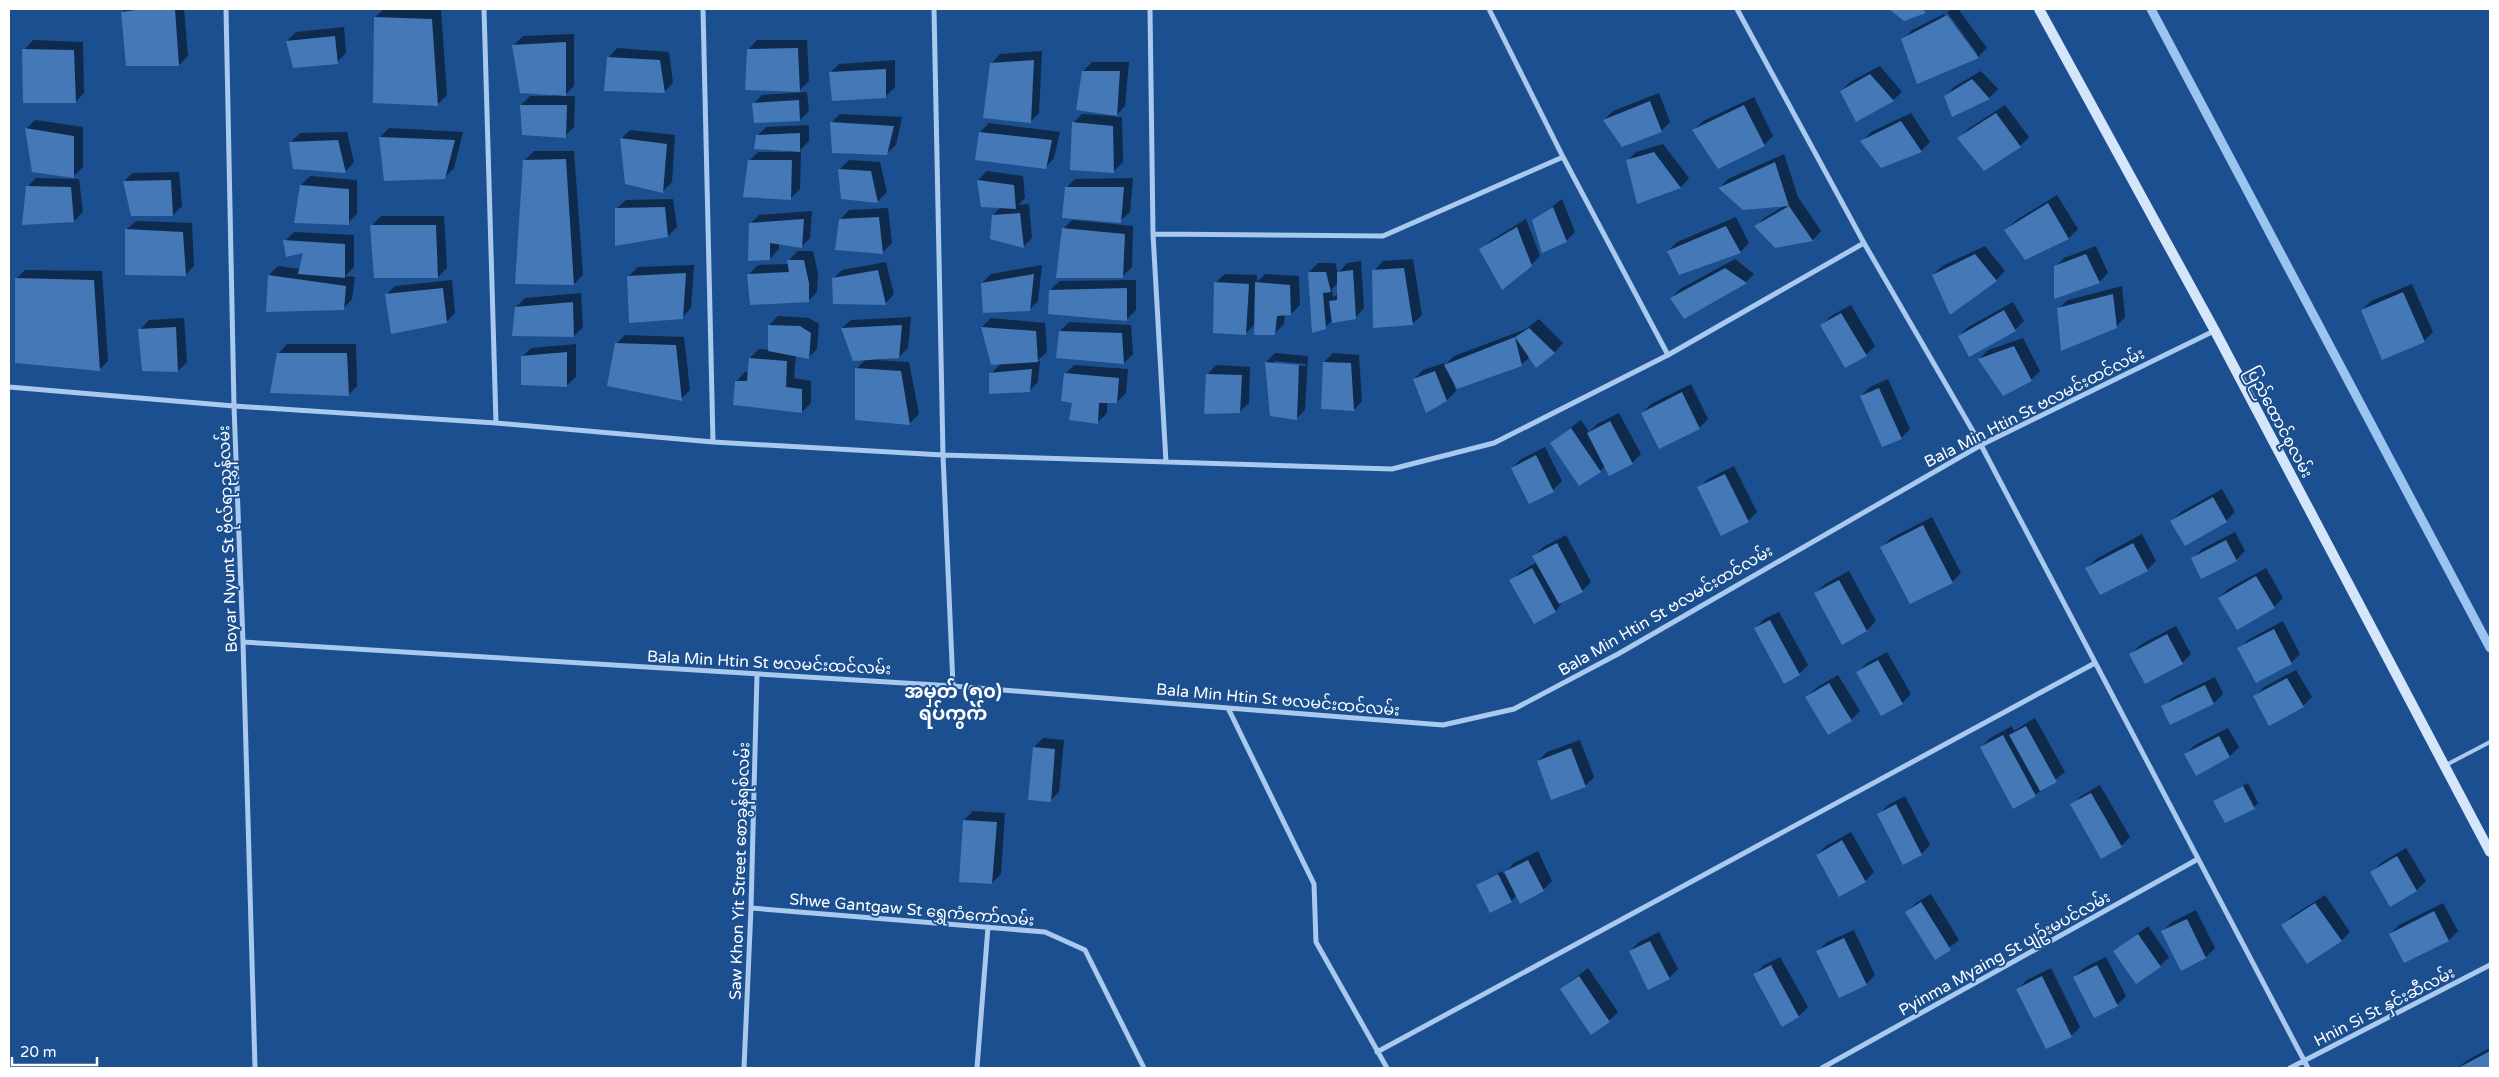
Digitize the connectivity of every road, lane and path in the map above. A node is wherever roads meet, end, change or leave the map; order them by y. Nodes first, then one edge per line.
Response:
1 (226, 9) edge
2 (484, 9) edge
3 (704, 9) edge
4 (934, 9) edge
5 (1150, 9) edge
6 (1489, 9) edge
7 (1737, 9) edge
8 (2039, 9) edge
9 (1563, 157) junction
10 (1153, 234) junction
11 (1864, 243) junction
12 (2215, 331) junction
13 (1668, 355) junction
14 (9, 387) edge
15 (234, 406) junction
16 (496, 423) junction
17 (714, 442) junction
18 (1980, 445) junction
19 (943, 454) junction
20 (1166, 462) junction
21 (243, 642) junction
22 (2096, 663) junction
23 (757, 674) junction
24 (953, 686) junction
25 (1228, 708) junction
26 (2490, 742) edge
27 (2445, 766) junction
28 (2490, 852) edge
29 (2198, 859) junction
30 (751, 908) junction
31 (988, 926) junction
32 (2490, 966) edge
33 (1376, 1052) junction
34 (2304, 1060) junction
35 (255, 1068) edge
36 (744, 1068) edge
37 (977, 1068) edge
38 (1144, 1068) edge
39 (1387, 1068) edge
40 (1822, 1068) edge
41 (2290, 1068) edge
42 (2308, 1068) edge

1 - 15 street, Boyar Nyunt St ဗိုလ်ရာညွှန်လမ်း
2 - 16 street
3 - 17 street
4 - 19 street
5 - 10 street
6 - 9 street
7 - 11 street
8 - 12 main road, ပြည်ထောင်စုလမ်း
9 - 10 street
9 - 13 street
10 - 20 street
11 - 13 street
11 - 18 street
12 - 18 street, Bala Min Htin St ဗလမင်းထင်လမ်း
12 - 27 main road, ပြည်ထောင်စုလမ်း
13 - 20 street
14 - 15 street
15 - 16 street
15 - 21 street, Boyar Nyunt St ဗိုလ်ရာညွှန်လမ်း
16 - 17 street
17 - 19 street
18 - 22 street
18 - 25 street, Bala Min Htin St ဗလမင်းထင်လမ်း
19 - 20 street
19 - 24 street
21 - 23 street, Bala Min Htin St ဗလမင်းထင်လမ်း
21 - 35 street, Boyar Nyunt St ဗိုလ်ရာညွှန်လမ်း
22 - 29 street
22 - 33 street
23 - 24 street, Bala Min Htin St ဗလမင်းထင်လမ်း
23 - 30 street, Saw Khon Yit Street စောခွန်ရစ်လမ်း
24 - 25 street, Bala Min Htin St ဗလမင်းထင်လမ်း
25 - 33 street
26 - 27 lane
27 - 28 main road, ပြည်ထောင်စုလမ်း
29 - 34 street
29 - 40 street, Pyinma Myaing St ပျဥ်းမပင်လမ်း
30 - 31 street, Shwe Gantgaw St ရွှေကံကော်လမ်း
30 - 36 street, Saw Khon Yit Street စောခွန်ရစ်လမ်း
31 - 37 street
31 - 38 street, Shwe Gantgaw St ရွှေကံကော်လမ်း
32 - 34 street, Hnin Si St နှင်းဆီလမ်း
33 - 39 street
34 - 41 street, Hnin Si St နှင်းဆီလမ်း
34 - 42 street

